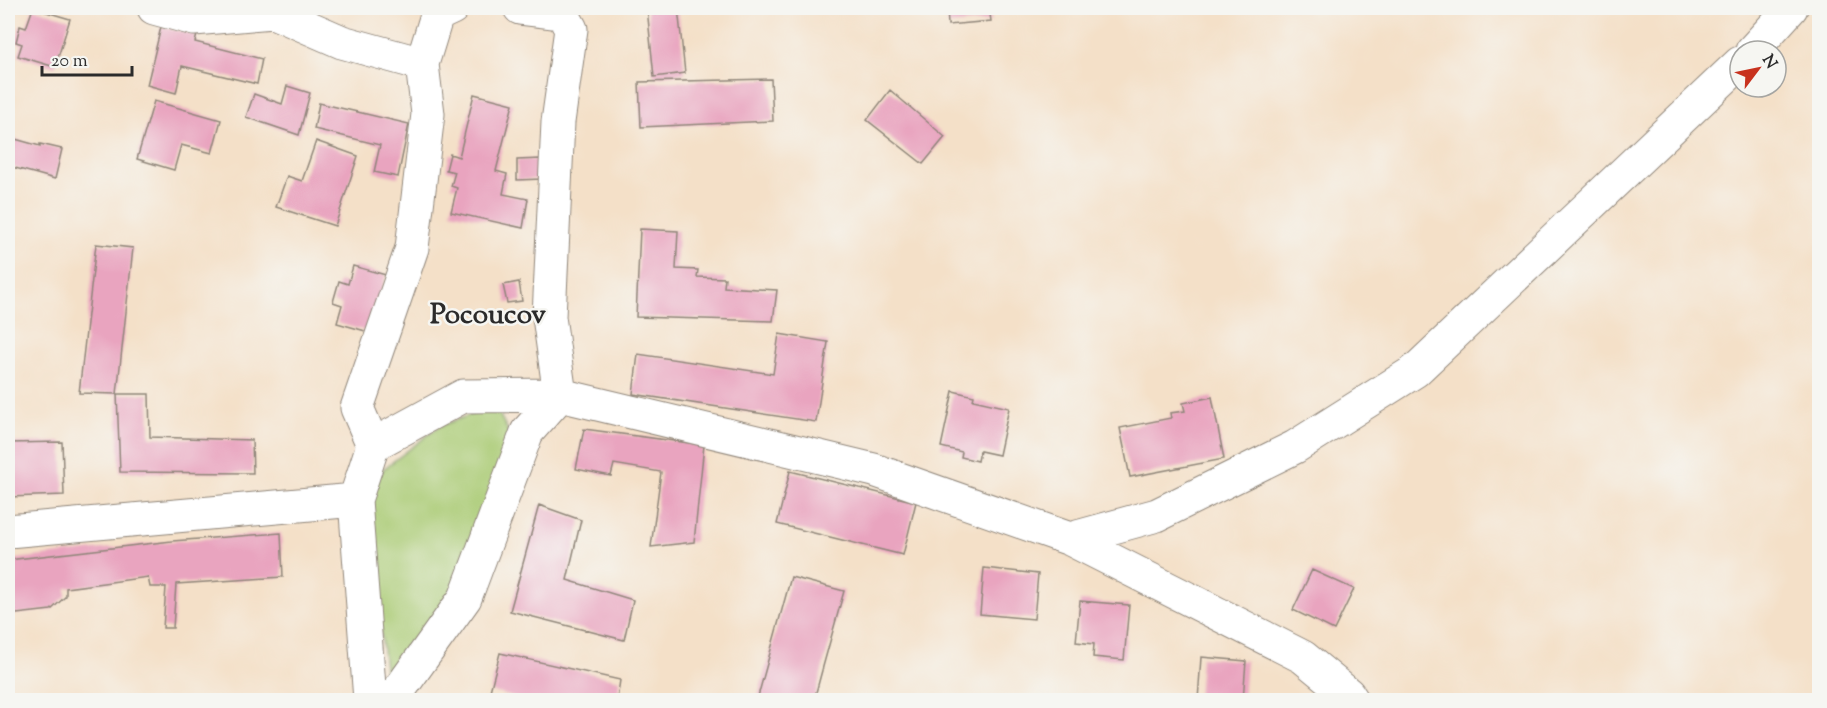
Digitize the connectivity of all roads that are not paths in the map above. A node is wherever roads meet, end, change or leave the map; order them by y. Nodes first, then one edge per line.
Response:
1 (154, 8) edge
2 (452, 8) edge
3 (520, 8) edge
4 (1791, 8) edge
5 (1763, 39) edge
6 (422, 64) junction
7 (1728, 74) edge
8 (560, 395) junction
9 (373, 445) junction
10 (355, 500) junction
11 (8, 531) edge
12 (1070, 539) junction
13 (370, 700) edge
14 (392, 700) edge
15 (1352, 700) edge

1 - 6 street
2 - 6 street
3 - 8 street
4 - 5 street
6 - 9 street
7 - 12 street
8 - 9 street
8 - 12 street
8 - 14 street
9 - 10 street
10 - 11 street
10 - 13 street
12 - 15 street

